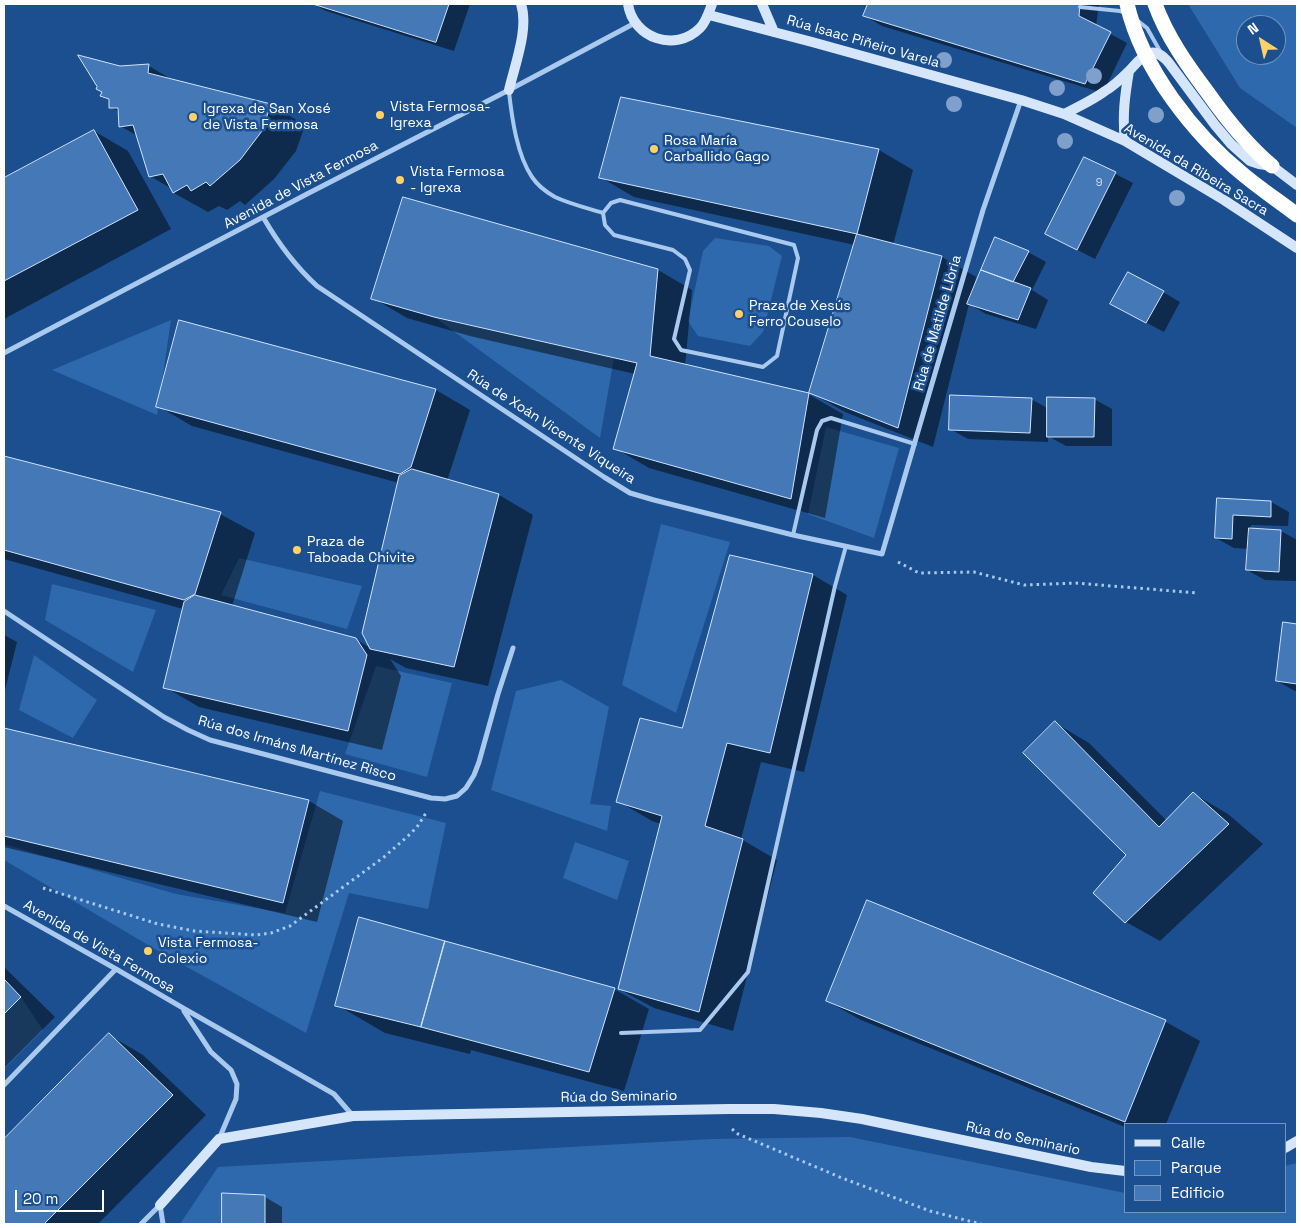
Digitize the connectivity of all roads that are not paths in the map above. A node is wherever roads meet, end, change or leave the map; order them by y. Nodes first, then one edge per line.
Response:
1 (521, 4) edge
2 (628, 4) edge
3 (712, 4) edge
4 (762, 4) edge
5 (1155, 4) edge
6 (1080, 7) dead end
7 (1128, 9) edge
8 (708, 15) junction
9 (635, 23) junction
10 (774, 32) junction
11 (1145, 55) junction
12 (1162, 55) junction
13 (1130, 71) junction
14 (509, 90) junction
15 (1021, 100) junction
16 (1064, 114) junction
17 (1125, 141) junction
18 (1272, 166) junction
19 (1297, 185) edge
20 (603, 213) junction
21 (1297, 215) edge
22 (264, 217) junction
23 (1297, 248) edge
24 (4, 353) edge
25 (915, 444) junction
26 (793, 535) junction
27 (846, 546) junction
28 (882, 554) joint
29 (4, 611) edge
30 (513, 648) dead end
31 (4, 906) edge
32 (116, 969) junction
33 (183, 1008) junction
34 (621, 1033) dead end
35 (4, 1085) edge
36 (353, 1116) junction
37 (219, 1139) junction
38 (1297, 1141) edge
39 (1286, 1147) edge
40 (1124, 1172) edge
41 (160, 1205) junction
42 (141, 1224) edge
43 (163, 1224) edge

1 - 14 main road
2 - 9 main road
3 - 8 main road
4 - 10 main road
5 - 18 highway
6 - 7 lane
7 - 11 highway
7 - 12 lane
8 - 9 main road
8 - 10 main road, Rúa Isaac Piñeiro Varela
9 - 14 street, Avenida de Vista Fermosa
10 - 15 main road, Rúa Isaac Piñeiro Varela
11 - 12 main road
11 - 13 main road
11 - 21 highway
12 - 18 main road
13 - 16 main road
13 - 17 main road
14 - 20 lane
14 - 22 street, Avenida de Vista Fermosa
15 - 16 main road, Avenida da Ribeira Sacra
15 - 25 street, Rúa de Matilde Llòria
16 - 17 main road, Avenida da Ribeira Sacra
17 - 23 main road, Avenida da Ribeira Sacra
18 - 19 main road
20 - 20 lane
22 - 24 street, Avenida de Vista Fermosa
22 - 26 street, Rúa de Xoán Vicente Viqueira
25 - 26 lane
25 - 28 street, Rúa de Matilde Llòria
26 - 27 street, Rúa de Xoán Vicente Viqueira
27 - 28 street, Rúa de Xoán Vicente Viqueira
27 - 34 lane
29 - 30 street, Rúa dos Irmáns Martínez Risco
31 - 32 street, Avenida de Vista Fermosa
32 - 33 street, Avenida de Vista Fermosa
32 - 35 street
33 - 36 street, Avenida de Vista Fermosa
33 - 37 street, Avenida de Vista Fermosa
36 - 37 main road, Rúa do Seminario
36 - 40 main road, Rúa do Seminario
37 - 41 main road
38 - 39 main road
41 - 42 street
41 - 43 street

